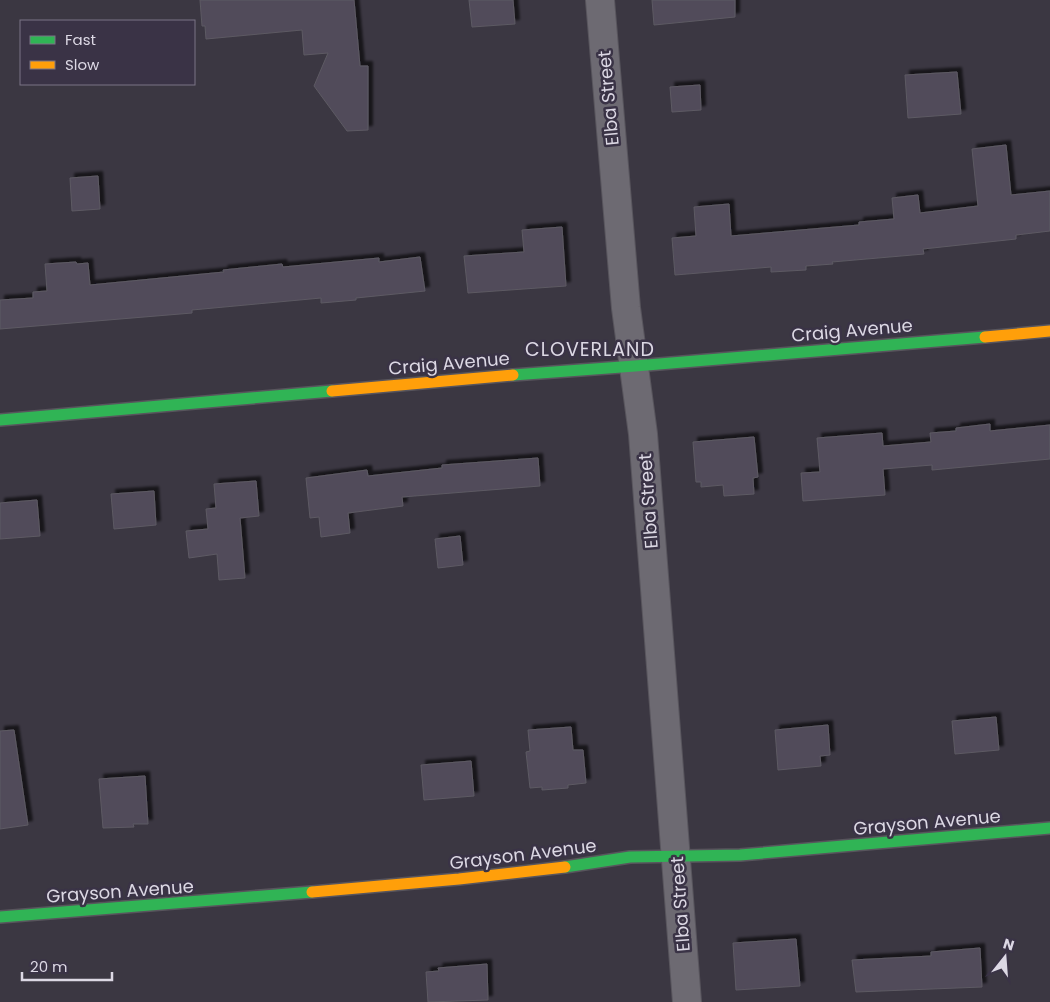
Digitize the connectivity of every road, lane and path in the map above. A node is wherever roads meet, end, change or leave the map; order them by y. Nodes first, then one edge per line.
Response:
1 (600, 0) edge
2 (1050, 331) edge
3 (635, 366) junction
4 (0, 420) edge
5 (1050, 828) edge
6 (676, 857) junction
7 (0, 917) edge
8 (687, 1002) edge

1 - 3 street, Elba Street
2 - 3 street, Craig Avenue
3 - 4 street, Craig Avenue
3 - 6 street, Elba Street
5 - 6 street, Grayson Avenue
6 - 7 street, Grayson Avenue
6 - 8 street, Elba Street

